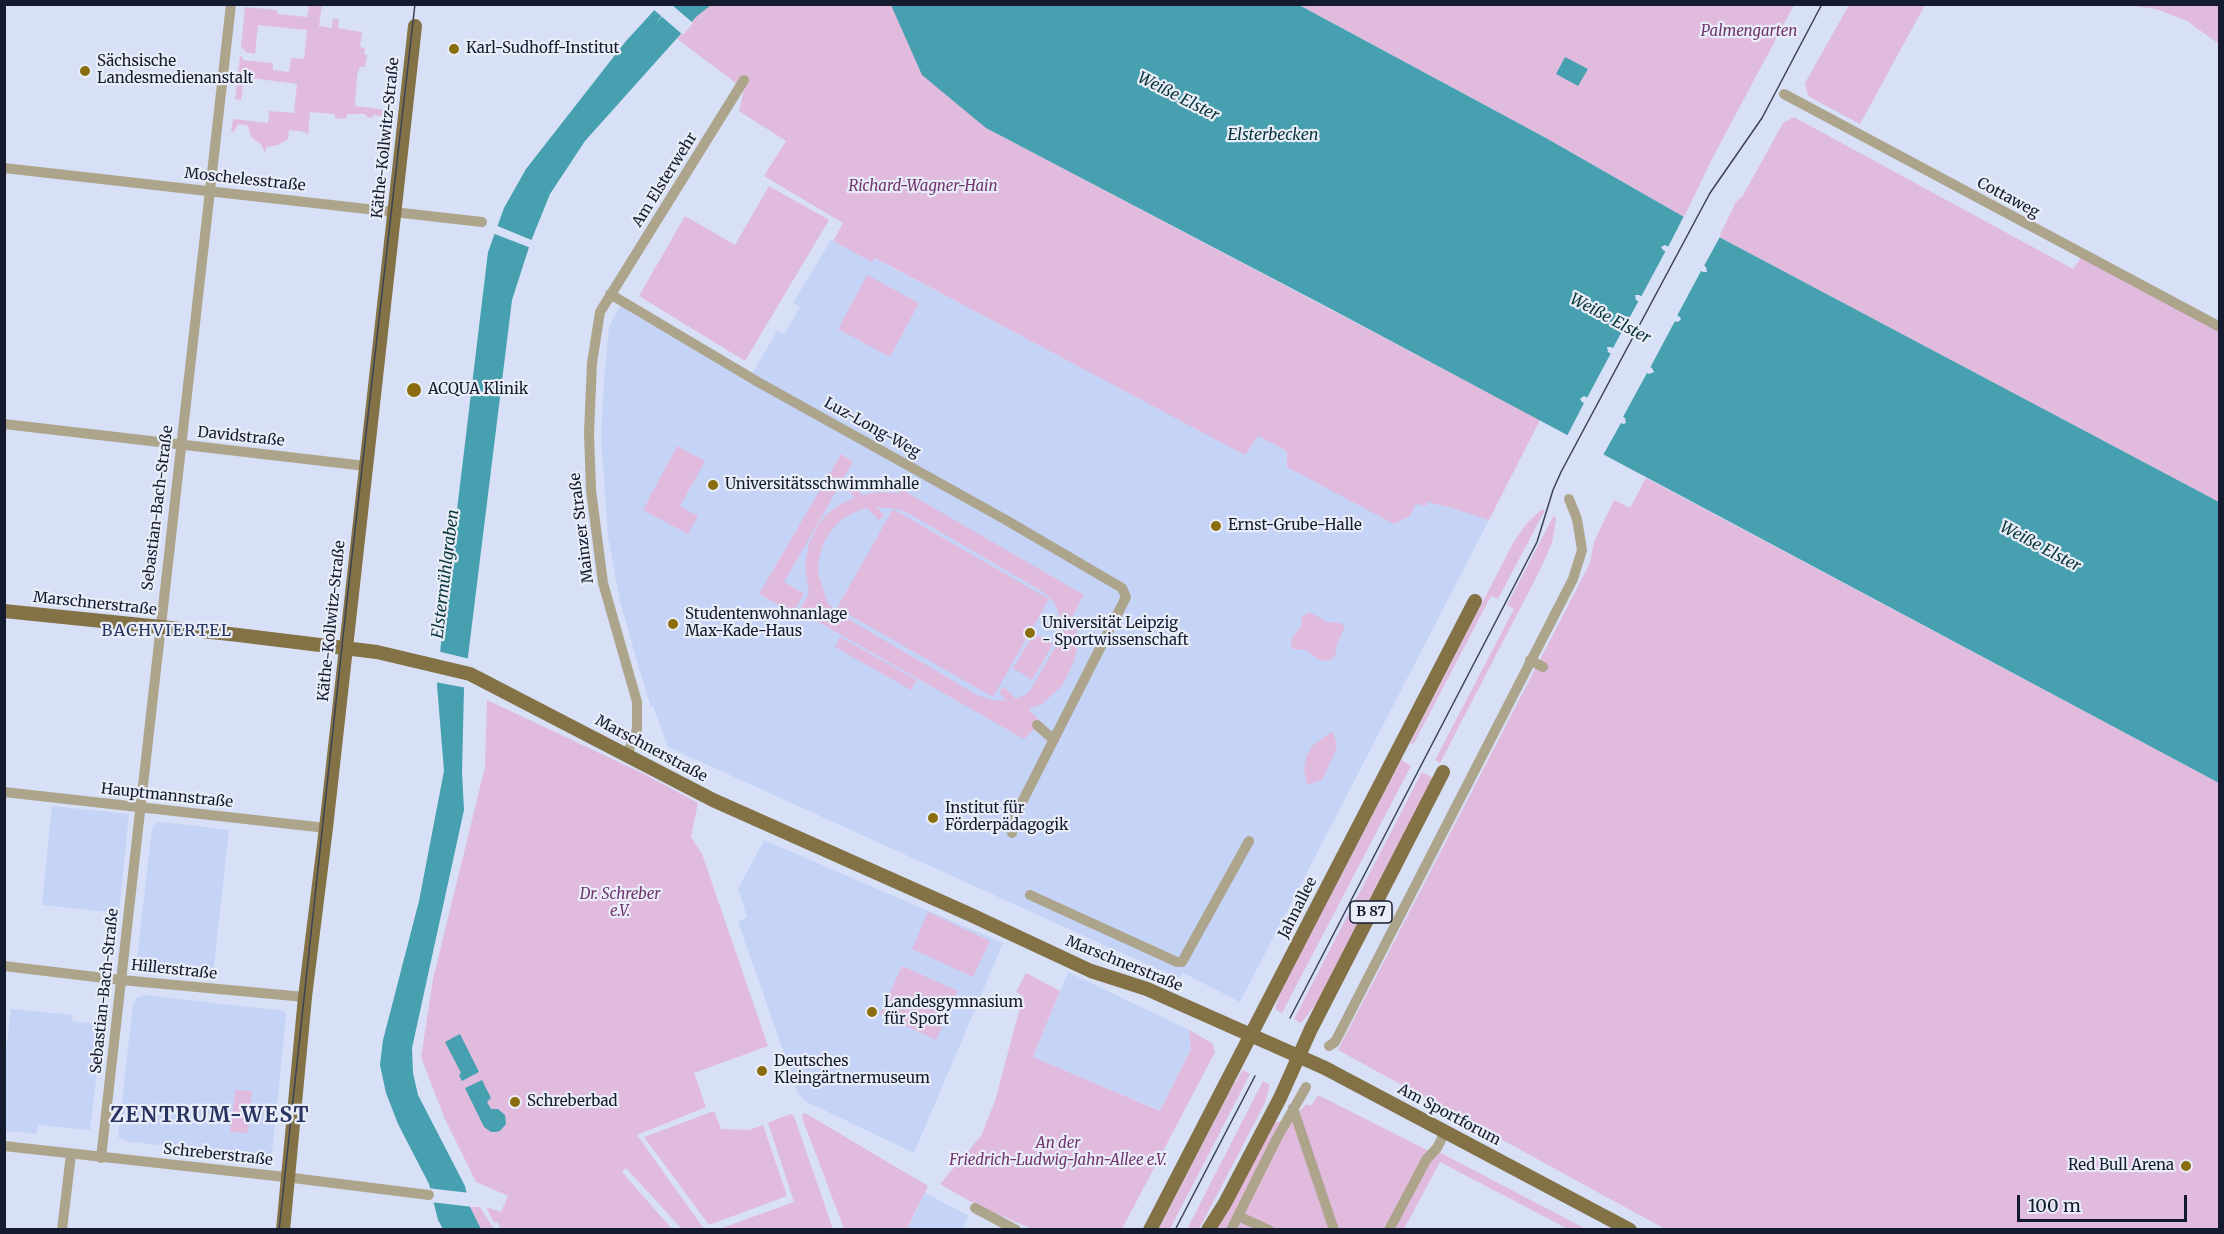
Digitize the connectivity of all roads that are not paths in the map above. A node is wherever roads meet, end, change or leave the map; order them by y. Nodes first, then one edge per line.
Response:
1 (231, 4) edge
2 (415, 26) dead end
3 (744, 80) dead end
4 (1784, 94) dead end
5 (4, 168) edge
6 (208, 192) junction
7 (395, 211) junction
8 (482, 222) dead end
9 (610, 294) junction
10 (2220, 327) edge
11 (4, 424) edge
12 (181, 445) junction
13 (366, 466) junction
14 (1569, 499) dead end
15 (1475, 601) dead end
16 (4, 610) edge
17 (159, 627) junction
18 (345, 648) junction
19 (1530, 660) junction
20 (1543, 667) dead end
21 (1037, 725) dead end
22 (1054, 740) junction
23 (627, 755) junction
24 (1443, 772) dead end
25 (4, 792) edge
26 (140, 808) junction
27 (326, 828) junction
28 (1012, 833) dead end
29 (1249, 841) dead end
30 (1030, 895) dead end
31 (4, 966) edge
32 (1371, 969) junction
33 (1382, 975) dead end
34 (121, 980) junction
35 (305, 997) junction
36 (1250, 1036) junction
37 (1329, 1046) dead end
38 (1298, 1057) junction
39 (1306, 1087) dead end
40 (1293, 1108) junction
41 (1445, 1132) junction
42 (4, 1146) edge
43 (71, 1154) junction
44 (101, 1158) junction
45 (287, 1177) junction
46 (429, 1195) dead end
47 (975, 1208) dead end
48 (1238, 1216) junction
49 (282, 1226) edge
50 (62, 1230) edge
51 (1016, 1230) edge
52 (1149, 1230) edge
53 (1208, 1230) edge
54 (1231, 1230) edge
55 (1269, 1230) edge
56 (1334, 1230) edge
57 (1389, 1230) edge
58 (1630, 1230) edge

1 - 6 street, Sebastian-Bach-Straße
2 - 7 main road, Käthe-Kollwitz-Straße
3 - 9 street, Am Elsterwehr
4 - 10 street, Cottaweg
5 - 6 street, Moschelesstraße
6 - 7 street, Moschelesstraße
6 - 12 street, Sebastian-Bach-Straße
7 - 8 street, Moschelesstraße
7 - 13 main road, Käthe-Kollwitz-Straße
9 - 22 street, Luz-Long-Weg
9 - 23 street, Mainzer Straße
11 - 12 street, Davidstraße
12 - 13 street, Davidstraße
12 - 17 street, Sebastian-Bach-Straße
13 - 18 main road, Käthe-Kollwitz-Straße
14 - 19 street
15 - 36 main road, Jahnallee
16 - 17 main road, Marschnerstraße
17 - 18 main road, Marschnerstraße
17 - 26 street, Sebastian-Bach-Straße
18 - 23 main road, Marschnerstraße
18 - 27 main road, Käthe-Kollwitz-Straße
19 - 20 street
19 - 32 street
21 - 22 street
22 - 28 street
23 - 36 main road, Marschnerstraße
24 - 38 main road, B 87
25 - 26 street, Hauptmannstraße
26 - 27 street, Hauptmannstraße
26 - 34 street, Sebastian-Bach-Straße
27 - 35 main road, Käthe-Kollwitz-Straße
29 - 30 street
31 - 34 street, Hillerstraße
32 - 33 street
32 - 37 street
34 - 35 street, Hillerstraße
34 - 44 street, Sebastian-Bach-Straße
35 - 45 main road, Käthe-Kollwitz-Straße
36 - 38 main road, Am Sportforum
36 - 52 main road, Jahnallee
38 - 41 main road, Am Sportforum
38 - 53 main road, B 87
39 - 40 street
40 - 48 street
40 - 56 street
41 - 57 street
41 - 58 main road, Am Sportforum
42 - 43 street, Schreberstraße
43 - 44 street, Schreberstraße
43 - 50 street
44 - 45 street, Schreberstraße
45 - 46 street, Schreberstraße
45 - 49 main road, Käthe-Kollwitz-Straße
47 - 51 street
48 - 54 street
48 - 55 street

